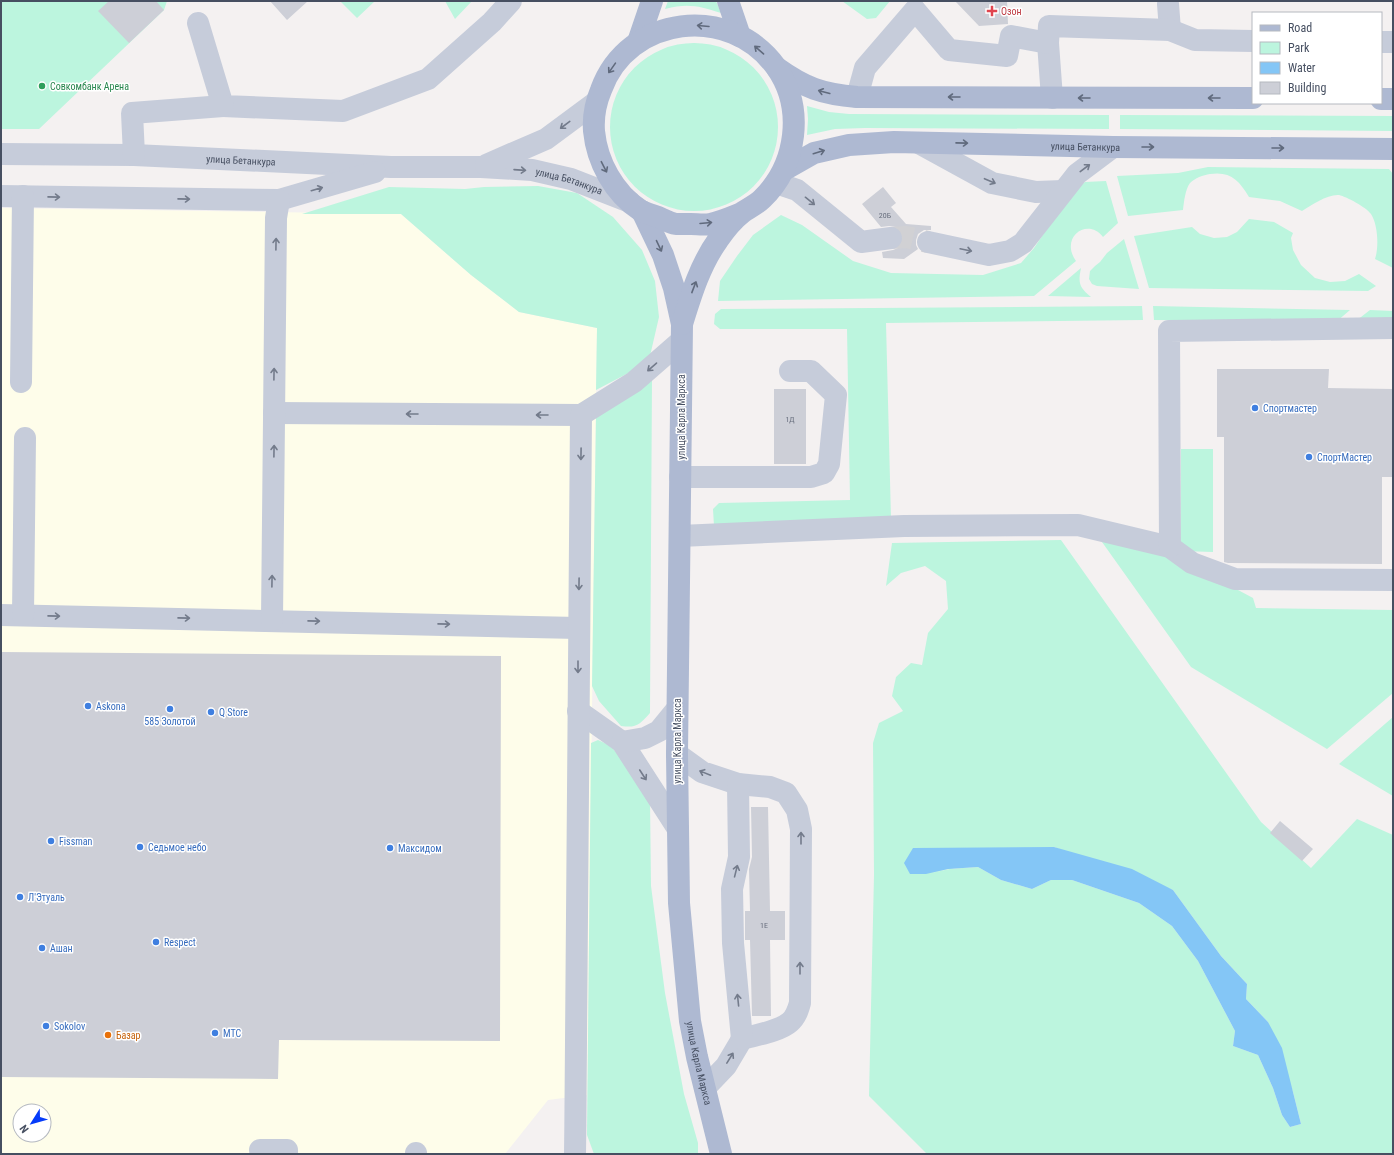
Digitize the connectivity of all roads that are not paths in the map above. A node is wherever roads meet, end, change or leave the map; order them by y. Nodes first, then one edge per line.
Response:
1 (511, 1) edge
2 (652, 1) edge
3 (728, 1) edge
4 (1168, 4) dead end
5 (919, 6) edge
6 (198, 23) dead end
7 (1170, 30) junction
8 (740, 36) junction
9 (1252, 41) edge
10 (638, 42) junction
11 (1382, 42) edge
12 (1393, 42) edge
13 (1048, 43) junction
14 (776, 68) junction
15 (856, 97) junction
16 (1052, 98) junction
17 (1252, 98) edge
18 (1382, 99) edge
19 (1393, 99) edge
20 (596, 102) junction
21 (223, 106) junction
22 (919, 143) junction
23 (1113, 146) junction
24 (1393, 149) edge
25 (1, 154) edge
26 (134, 155) junction
27 (391, 167) junction
28 (481, 167) junction
29 (780, 176) junction
30 (1063, 191) junction
31 (1, 196) edge
32 (23, 196) junction
33 (279, 200) junction
34 (636, 207) junction
35 (742, 213) junction
36 (891, 238) tunnel mouth
37 (928, 242) tunnel mouth
38 (1393, 328) edge
39 (681, 332) junction
40 (790, 371) dead end
41 (22, 382) dead end
42 (274, 413) junction
43 (581, 415) junction
44 (25, 438) dead end
45 (680, 477) junction
46 (680, 536) junction
47 (1170, 547) junction
48 (1393, 580) edge
49 (1, 615) edge
50 (24, 615) junction
51 (272, 620) junction
52 (578, 628) junction
53 (677, 709) junction
54 (578, 711) junction
55 (622, 742) junction
56 (677, 754) junction
57 (738, 784) junction
58 (678, 829) junction
59 (742, 1039) junction
60 (705, 1088) junction
61 (260, 1150) dead end
62 (287, 1154) edge
63 (575, 1154) edge
64 (721, 1154) edge

1 - 21 street
2 - 10 main road
3 - 8 main road
4 - 7 street
5 - 13 street
5 - 15 street
6 - 21 street
7 - 9 street
7 - 13 street
8 -> 10 main road
14 -> 8 main road
10 -> 20 main road
11 - 12 street
13 - 16 street
15 -> 14 main road
14 - 29 main road
16 -> 15 main road
17 -> 16 main road
18 - 19 main road
20 -> 28 street, улица Бетанкура
20 -> 34 main road
21 - 26 street
22 -> 23 main road, улица Бетанкура
29 -> 22 main road, улица Бетанкура
22 -> 30 street
23 -> 24 main road, улица Бетанкура
30 -> 23 street
25 - 26 street, улица Бетанкура
26 - 27 street, улица Бетанкура
27 - 28 street, улица Бетанкура
33 -> 27 street
28 -> 34 street, улица Бетанкура
29 - 35 main road
29 -> 36 street
37 -> 30 street
31 - 32 street
32 -> 33 street
32 - 41 street
42 -> 33 street
34 -> 35 main road
34 -> 39 main road
39 -> 35 main road
38 - 47 street
39 -> 43 street
39 - 45 main road, улица Карла Маркса
40 - 45 street
43 -> 42 street
51 -> 42 street
43 -> 52 street
44 - 50 street
45 - 46 main road, улица Карла Маркса
46 - 47 street
46 - 53 main road, улица Карла Маркса
47 - 48 street
49 - 50 street
50 -> 51 street
51 -> 52 street
52 -> 54 street
53 - 55 street
53 - 56 main road, улица Карла Маркса
54 - 55 street
54 - 63 street
55 -> 58 street
57 -> 56 street
56 - 58 main road, улица Карла Маркса
59 -> 57 street
59 -> 57 street
58 - 60 main road, улица Карла Маркса
60 -> 59 street
60 - 64 main road, улица Карла Маркса
61 - 62 street

